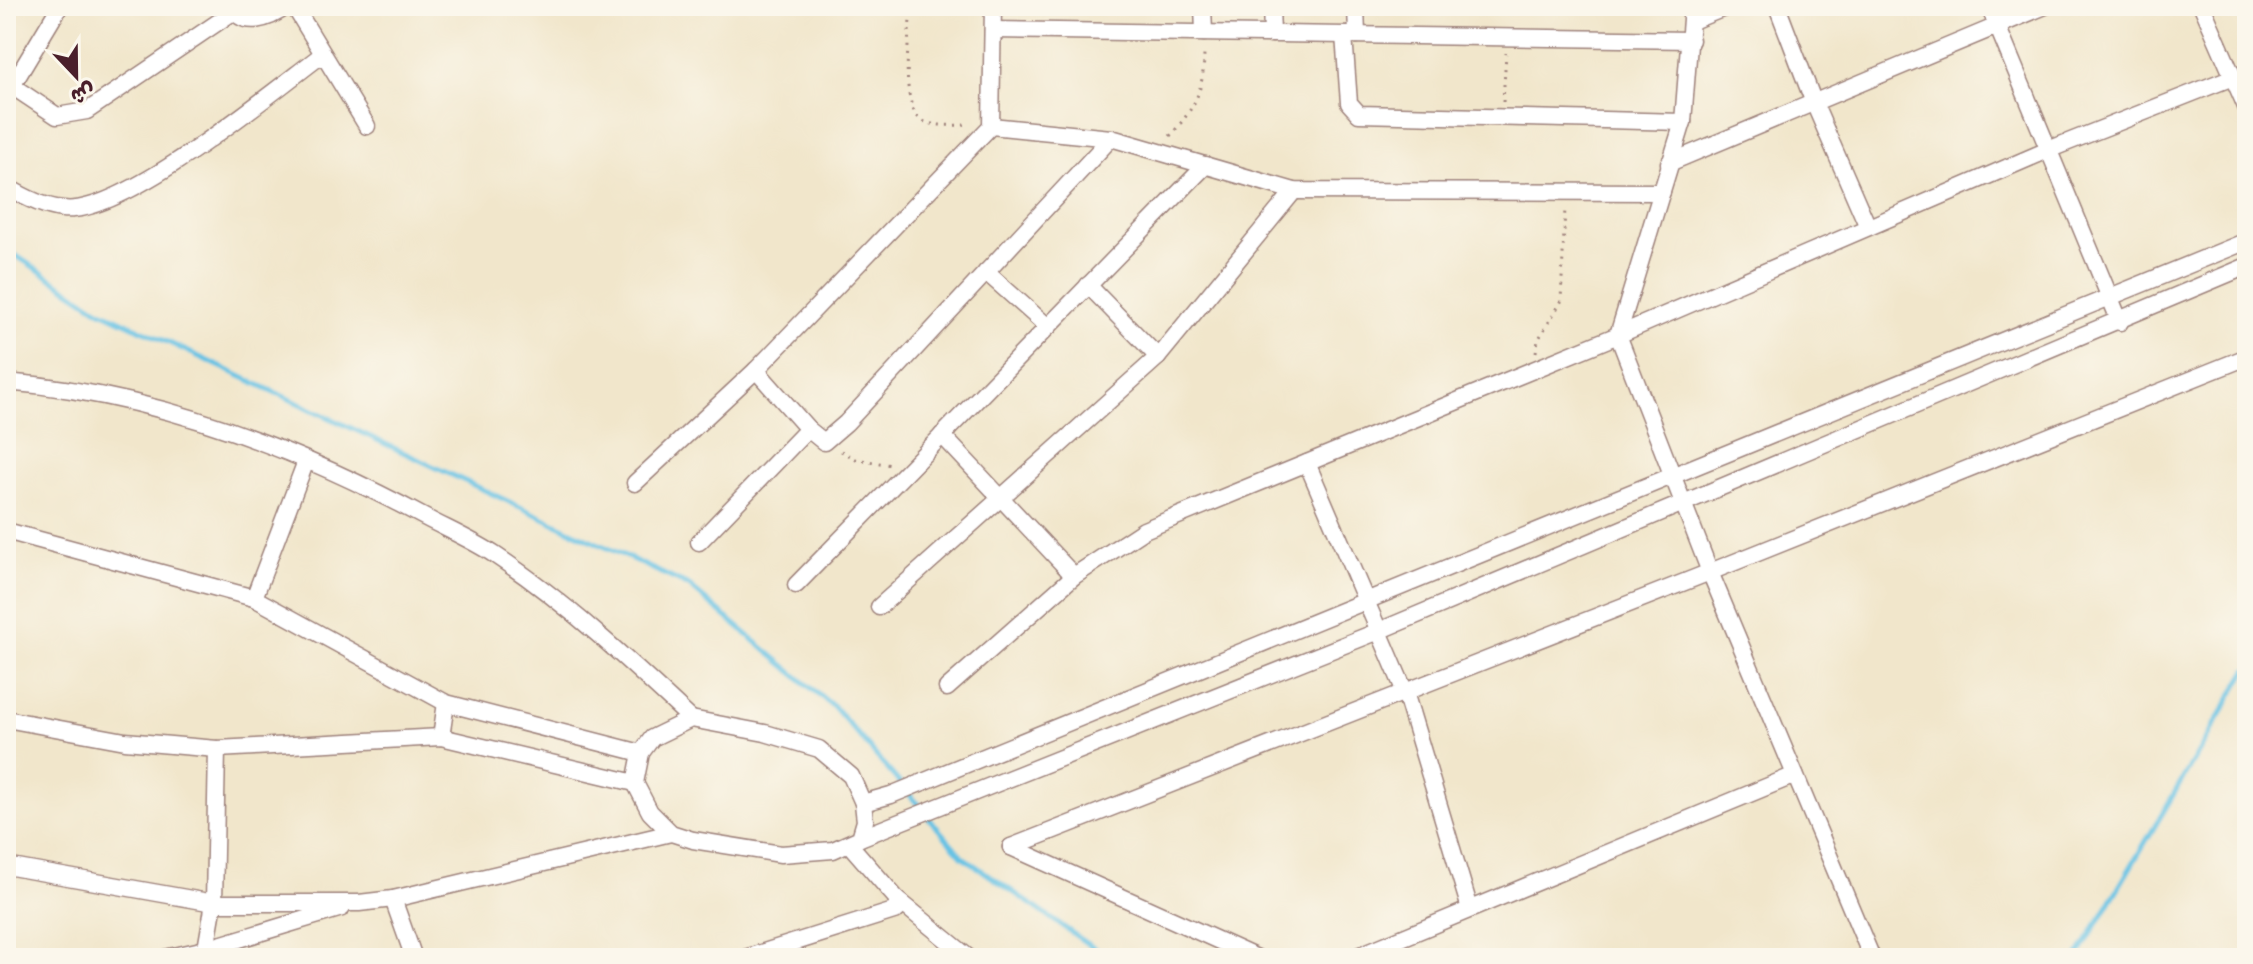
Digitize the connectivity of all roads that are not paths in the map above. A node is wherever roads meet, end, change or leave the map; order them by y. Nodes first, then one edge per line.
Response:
1 (60, 6) edge
2 (287, 6) edge
3 (294, 6) edge
4 (993, 6) edge
5 (1203, 6) edge
6 (1271, 6) edge
7 (1356, 6) edge
8 (1729, 6) edge
9 (1777, 6) edge
10 (1989, 6) edge
11 (2045, 6) edge
12 (2202, 6) edge
13 (231, 9) edge
14 (1692, 14) edge
15 (1997, 26) junction
16 (993, 30) junction
17 (1204, 33) junction
18 (1272, 34) junction
19 (1350, 35) junction
20 (1691, 40) junction
21 (323, 54) junction
22 (2233, 77) junction
23 (9, 84) edge
24 (1814, 103) junction
25 (2247, 109) edge
26 (1683, 122) junction
27 (367, 126) dead end
28 (991, 126) junction
29 (1111, 138) junction
30 (2048, 150) junction
31 (1669, 163) junction
32 (1206, 165) junction
33 (6, 186) edge
34 (1294, 191) junction
35 (1662, 192) junction
36 (1868, 227) junction
37 (2247, 241) edge
38 (2247, 266) edge
39 (986, 272) junction
40 (1088, 285) junction
41 (2109, 296) junction
42 (2120, 322) junction
43 (1048, 327) junction
44 (1618, 335) junction
45 (1158, 357) junction
46 (2247, 357) edge
47 (756, 370) junction
48 (6, 382) edge
49 (808, 429) junction
50 (942, 435) junction
51 (306, 461) junction
52 (1307, 463) junction
53 (1672, 475) junction
54 (635, 483) dead end
55 (1002, 499) junction
56 (1683, 502) junction
57 (6, 531) edge
58 (699, 542) dead end
59 (1710, 572) junction
60 (1074, 576) junction
61 (796, 585) dead end
62 (254, 598) junction
63 (1367, 603) junction
64 (879, 607) dead end
65 (1379, 631) junction
66 (947, 688) dead end
67 (1405, 692) junction
68 (446, 703) junction
69 (6, 719) edge
70 (691, 719) junction
71 (441, 737) junction
72 (217, 749) junction
73 (641, 753) junction
74 (1795, 775) junction
75 (635, 783) junction
76 (863, 803) junction
77 (671, 833) junction
78 (855, 842) junction
79 (6, 866) edge
80 (393, 899) junction
81 (897, 899) junction
82 (214, 903) junction
83 (359, 903) junction
84 (1470, 909) junction
85 (201, 953) edge
86 (165, 958) edge
87 (414, 958) edge
88 (745, 958) edge
89 (969, 958) edge
90 (1257, 958) edge
91 (1353, 958) edge
92 (1872, 958) edge

1 - 23 street
2 - 13 street
3 - 21 street
4 - 16 street
5 - 17 street
6 - 18 street
7 - 19 street
8 - 14 street
9 - 24 street
10 - 15 street
11 - 15 street
12 - 22 street
13 - 23 street
14 - 20 street
15 - 24 street
15 - 30 street
16 - 17 street
16 - 28 street
17 - 18 street
18 - 19 street
19 - 20 street
19 - 26 street
20 - 26 street
21 - 27 street
21 - 33 street
22 - 25 street
22 - 30 street
24 - 31 street
24 - 36 street
26 - 31 street
28 - 29 street
28 - 47 street
29 - 32 street
29 - 39 street
30 - 36 street
30 - 41 street
31 - 35 street
32 - 34 street
32 - 40 street
34 - 35 street
34 - 45 street
35 - 44 street
36 - 44 street
37 - 41 street
38 - 42 street
39 - 43 street
39 - 49 street
40 - 43 street
40 - 45 street
41 - 42 street
41 - 53 street
42 - 56 street
43 - 50 street
44 - 52 street
44 - 53 street
45 - 55 street
46 - 59 street
47 - 49 street
47 - 54 street
48 - 51 street
49 - 58 street
50 - 55 street
50 - 61 street
51 - 62 street
51 - 70 street
52 - 60 street
52 - 63 street
53 - 56 street
53 - 63 street
55 - 60 street
55 - 64 street
56 - 59 street
56 - 65 street
57 - 62 street
59 - 67 street
59 - 74 street
60 - 66 street
62 - 68 street
63 - 65 street
63 - 76 street
65 - 67 street
65 - 78 street
67 - 84 street
67 - 90 street
68 - 71 street
68 - 73 street
69 - 72 street
70 - 73 street
70 - 76 street
71 - 72 street
71 - 75 street
72 - 82 street
73 - 75 street
74 - 84 street
74 - 92 street
75 - 77 street
76 - 78 street
77 - 78 street
77 - 80 street
78 - 81 street
79 - 82 street
80 - 83 street
80 - 87 street
81 - 88 street
81 - 89 street
82 - 83 street
82 - 85 street
83 - 85 street
84 - 91 street
85 - 86 street

